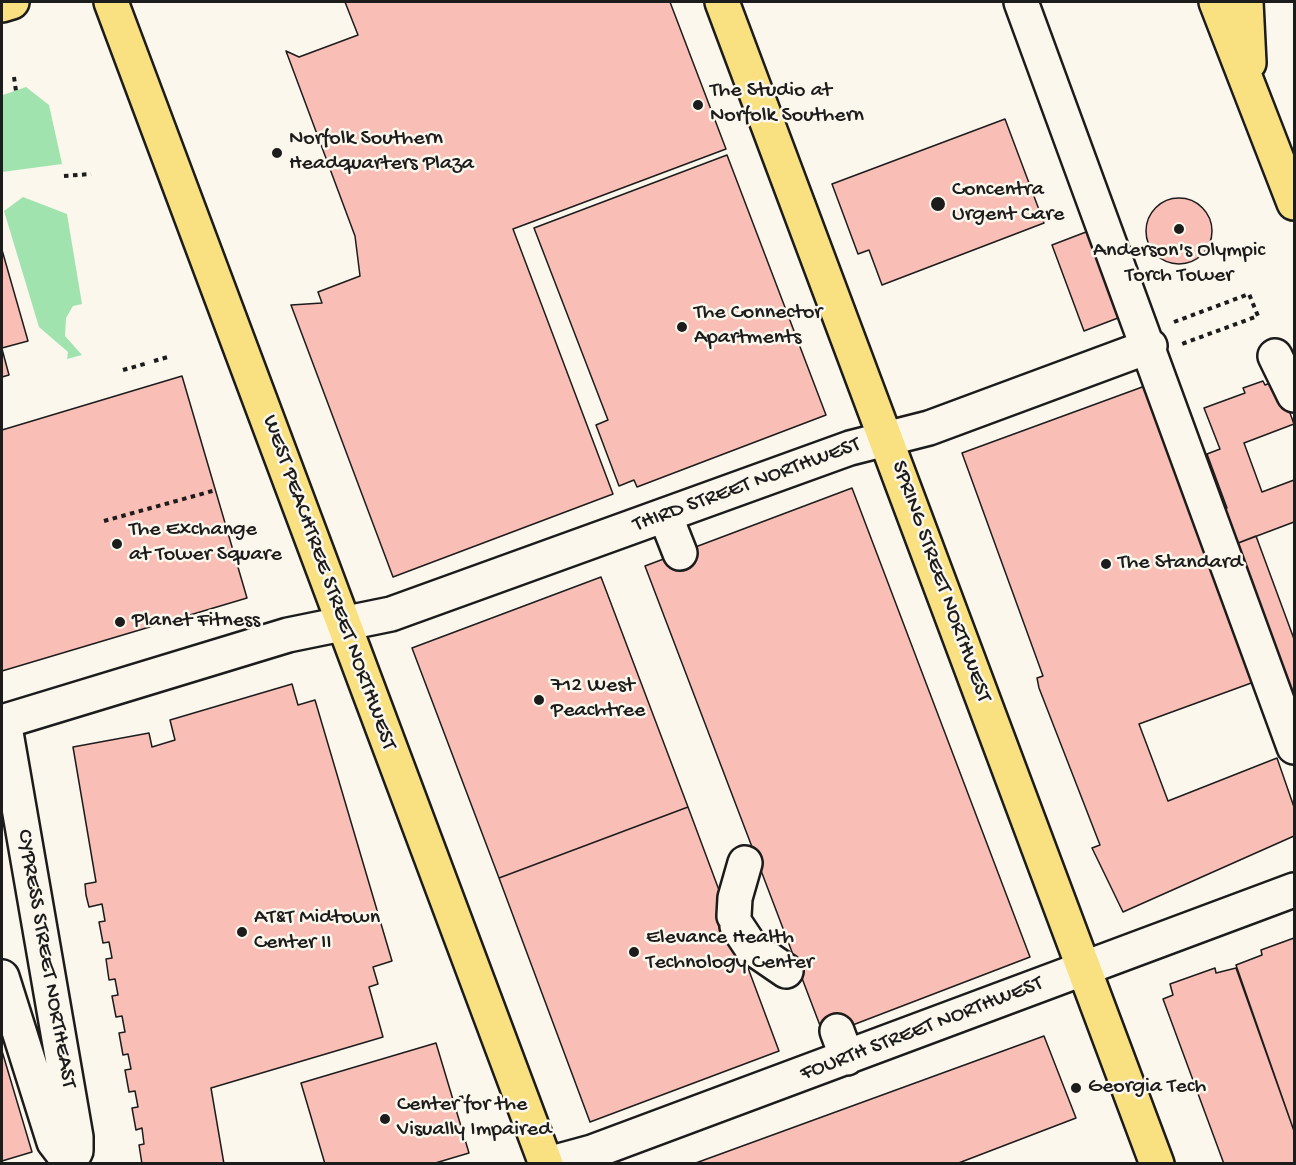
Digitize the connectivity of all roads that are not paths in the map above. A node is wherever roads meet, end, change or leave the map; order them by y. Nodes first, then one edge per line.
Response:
1 (12, 2) edge
2 (111, 2) edge
3 (722, 2) edge
4 (1021, 2) edge
5 (1216, 2) edge
6 (1246, 2) edge
7 (2, 5) edge
8 (1251, 91) junction
9 (1294, 203) edge
10 (1163, 346) junction
11 (1275, 356) dead end
12 (1294, 395) edge
13 (887, 438) junction
14 (665, 515) junction
15 (680, 553) dead end
16 (343, 624) junction
17 (3, 721) edge
18 (1294, 747) edge
19 (11, 817) edge
20 (745, 863) dead end
21 (1294, 890) edge
22 (1085, 969) junction
23 (786, 971) dead end
24 (2, 977) edge
25 (70, 1162) edge
26 (547, 1164) edge
27 (1157, 1164) edge

1 - 7 main road
2 - 16 main road, WEST PEACHTREE STREET NORTHWEST
3 - 13 main road, SPRING STREET NORTHWEST
4 - 10 street
5 - 8 main road
6 - 8 main road
8 - 9 main road
10 - 13 street, THIRD STREET NORTHWEST
10 - 18 street
11 - 12 street
13 - 14 street, THIRD STREET NORTHWEST
13 - 22 main road, SPRING STREET NORTHWEST
14 - 15 street
14 - 16 street, THIRD STREET NORTHWEST
16 - 17 street, THIRD STREET NORTHWEST
16 - 26 main road, WEST PEACHTREE STREET NORTHWEST
17 - 19 street, CYPRESS STREET NORTHEAST
19 - 25 street, CYPRESS STREET NORTHEAST
20 - 23 street
21 - 22 street, FOURTH STREET NORTHWEST
22 - 26 street, FOURTH STREET NORTHWEST
22 - 27 main road, SPRING STREET NORTHWEST
24 - 25 street, CYPRESS STREET NORTHEAST

